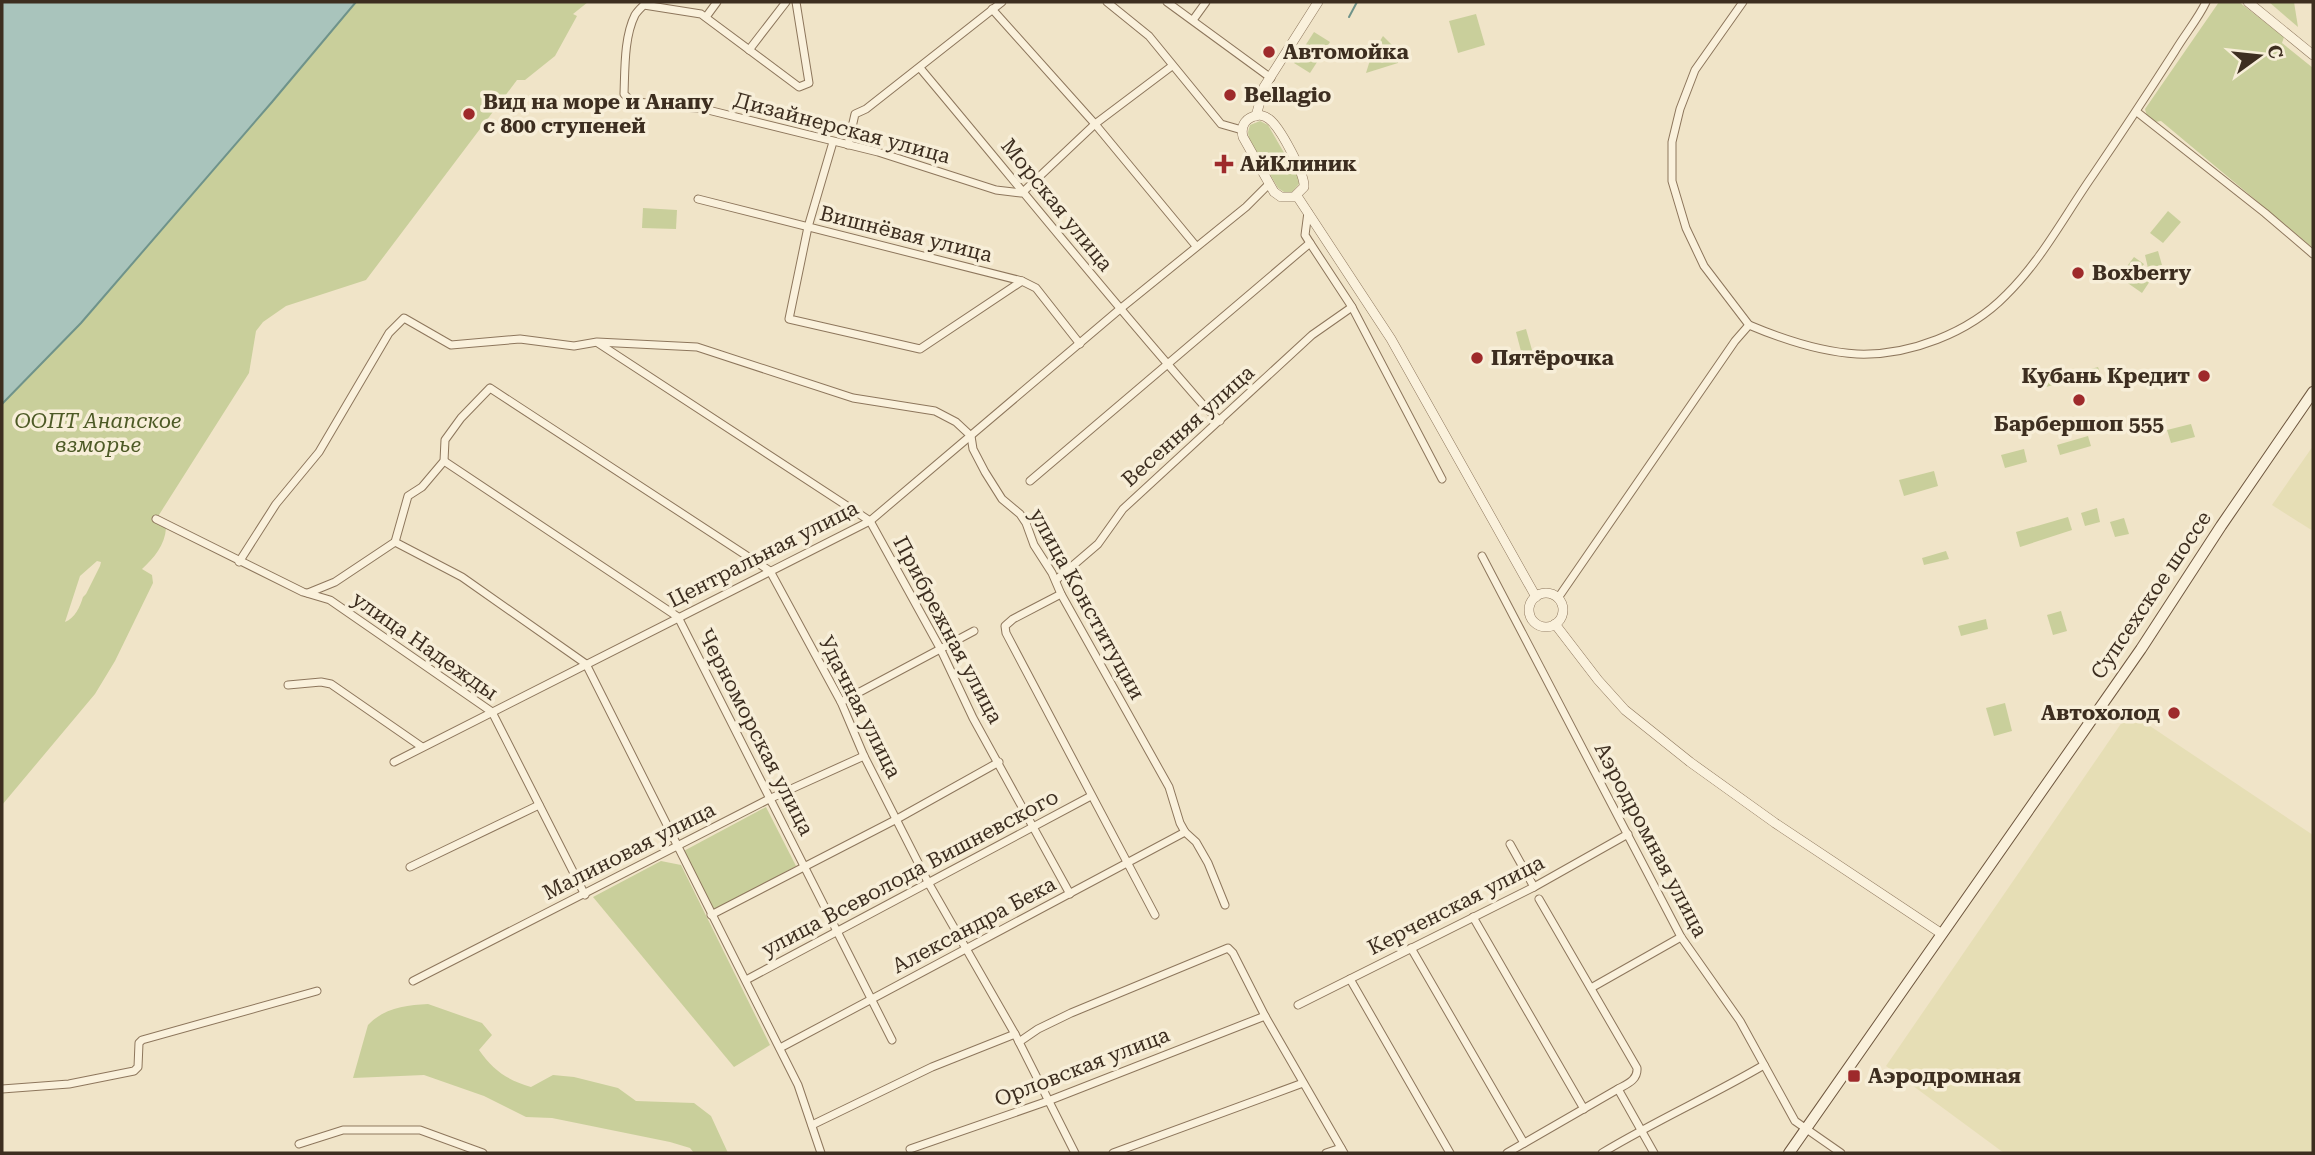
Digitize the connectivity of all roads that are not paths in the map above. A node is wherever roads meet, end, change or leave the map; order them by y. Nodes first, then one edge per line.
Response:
1 (717, 2) edge
2 (786, 2) edge
3 (796, 2) edge
4 (1002, 2) edge
5 (1107, 2) edge
6 (1167, 2) edge
7 (1195, 2) edge
8 (1206, 2) edge
9 (1318, 2) edge
10 (1743, 2) edge
11 (2206, 2) edge
12 (2248, 2) edge
13 (645, 3) edge
14 (992, 9) junction
15 (1201, 9) junction
16 (706, 17) junction
17 (1193, 20) junction
18 (749, 50) junction
19 (2313, 55) edge
20 (1172, 65) junction
21 (919, 68) junction
22 (1271, 78) junction
23 (2137, 112) junction
24 (1256, 116) junction
25 (1095, 124) junction
26 (1242, 130) junction
27 (833, 142) junction
28 (848, 145) junction
29 (1269, 184) junction
30 (1024, 191) junction
31 (1297, 196) junction
32 (698, 199) dead end
33 (1308, 212) junction
34 (808, 227) junction
35 (1310, 243) junction
36 (1196, 246) junction
37 (2313, 254) edge
38 (1022, 281) junction
39 (1352, 307) junction
40 (1119, 309) junction
41 (1749, 325) junction
42 (597, 342) junction
43 (1080, 344) junction
44 (1168, 365) junction
45 (2313, 392) edge
46 (1220, 421) junction
47 (971, 436) junction
48 (444, 461) junction
49 (1442, 479) dead end
50 (1030, 481) dead end
51 (156, 519) dead end
52 (870, 521) junction
53 (395, 542) junction
54 (1482, 556) dead end
55 (239, 562) junction
56 (770, 571) junction
57 (1056, 580) junction
58 (309, 593) junction
59 (1061, 594) junction
60 (1536, 597) junction
61 (1558, 598) junction
62 (678, 617) junction
63 (1555, 624) junction
64 (974, 631) dead end
65 (940, 648) junction
66 (586, 664) junction
67 (288, 685) dead end
68 (841, 702) junction
69 (492, 712) junction
70 (422, 747) junction
71 (864, 756) junction
72 (394, 762) dead end
73 (999, 762) junction
74 (1091, 796) junction
75 (769, 799) junction
76 (539, 805) junction
77 (897, 819) junction
78 (1034, 825) junction
79 (1185, 832) junction
80 (1628, 834) junction
81 (1510, 844) dead end
82 (677, 845) junction
83 (1128, 863) junction
84 (804, 866) junction
85 (410, 867) dead end
86 (929, 884) junction
87 (1534, 887) junction
88 (1070, 894) junction
89 (584, 895) junction
90 (1539, 899) dead end
91 (1225, 905) dead end
92 (711, 915) junction
93 (1155, 915) dead end
94 (1473, 917) junction
95 (837, 931) junction
96 (1942, 934) junction
97 (1681, 937) junction
98 (1411, 948) junction
99 (967, 950) junction
100 (1350, 979) junction
101 (413, 981) dead end
102 (746, 981) junction
103 (1591, 988) junction
104 (317, 991) dead end
105 (871, 999) junction
106 (1298, 1005) dead end
107 (1265, 1016) junction
108 (1017, 1038) junction
109 (892, 1040) dead end
110 (780, 1048) junction
111 (1764, 1065) junction
112 (1303, 1083) junction
113 (2, 1089) edge
114 (1618, 1089) junction
115 (1048, 1101) junction
116 (1584, 1109) junction
117 (812, 1125) junction
118 (1805, 1129) junction
119 (1640, 1130) junction
120 (1524, 1143) junction
121 (299, 1144) dead end
122 (910, 1149) dead end
123 (1343, 1151) edge
124 (483, 1153) edge
125 (821, 1153) edge
126 (1075, 1153) edge
127 (1113, 1153) edge
128 (1326, 1153) edge
129 (1450, 1153) edge
130 (1507, 1153) edge
131 (1602, 1153) edge
132 (1654, 1153) edge
133 (1789, 1153) edge
134 (1841, 1153) edge

1 - 16 street
2 - 18 street
3 - 18 street
4 - 14 street
5 - 20 street
6 - 17 street
7 - 15 street
8 - 15 street
9 - 22 street
10 - 41 street
11 - 23 street
12 - 19 street
13 - 16 street
13 - 27 street, Дизайнерская улица
14 - 21 street
14 - 25 street
15 - 17 street
16 - 18 street
17 - 22 street
20 - 25 street
20 - 26 street
21 - 28 street
21 - 30 street, Морская улица
22 - 24 street
23 - 37 street
23 - 41 street
24 - 26 street
24 - 31 street
25 - 30 street
25 - 36 street
26 - 29 street
27 - 28 street, Дизайнерская улица
27 - 34 street
28 - 30 street, Дизайнерская улица
29 - 31 street
29 - 36 street, Центральная улица
30 - 40 street, Морская улица
31 - 33 street
32 - 34 street, Вишнёвая улица
33 - 35 street
33 - 60 street
34 - 38 street, Вишнёвая улица
34 - 38 street
35 - 39 street
35 - 44 street
36 - 40 street, Центральная улица
38 - 43 street, Вишнёвая улица
39 - 46 street, Весенняя улица
39 - 49 street
40 - 43 street, Центральная улица
40 - 44 street, Морская улица
41 - 61 street
42 - 47 street
42 - 52 street, Прибрежная улица
42 - 55 street
43 - 47 street, Центральная улица
44 - 46 street, Морская улица
44 - 50 street
45 - 96 main road, Супсехское шоссе
46 - 57 street, Весенняя улица
47 - 52 street, Центральная улица
47 - 57 street, улица Конституции
48 - 53 street
48 - 56 street, Удачная улица
48 - 62 street, Черноморская улица
51 - 55 street, улица Надежды
52 - 56 street, Центральная улица
52 - 65 street, Прибрежная улица
53 - 58 street
53 - 66 street
54 - 80 street, Аэродромная улица
55 - 58 street, улица Надежды
56 - 62 street, Центральная улица
56 - 68 street, Удачная улица
57 - 59 street, улица Конституции
58 - 69 street, улица Надежды
59 - 74 street
59 - 79 street, улица Конституции
60 - 61 street
60 - 63 street
61 - 63 street
62 - 66 street, Центральная улица
62 - 75 street, Черноморская улица
63 - 96 street
64 - 65 street
65 - 68 street
65 - 73 street, Прибрежная улица
66 - 69 street, Центральная улица
66 - 82 street
67 - 70 street
68 - 71 street, Удачная улица
69 - 70 street, Центральная улица
69 - 76 street, улица Надежды
70 - 72 street, Центральная улица
71 - 75 street, Малиновая улица
71 - 77 street, Удачная улица
73 - 77 street
73 - 78 street, Прибрежная улица
74 - 78 street, улица Всеволода Вишневского
74 - 83 street
75 - 82 street, Малиновая улица
75 - 84 street, Черноморская улица
76 - 85 street
76 - 89 street, улица Надежды
77 - 84 street
77 - 86 street, Удачная улица
78 - 86 street, улица Всеволода Вишневского
78 - 88 street, Прибрежная улица
79 - 83 street, Александра Бека
79 - 91 street, улица Конституции
80 - 87 street, Керченская улица
80 - 97 street, Аэродромная улица
81 - 87 street
82 - 89 street, Малиновая улица
82 - 92 street
83 - 88 street, Александра Бека
83 - 93 street
84 - 92 street
84 - 95 street, Черноморская улица
86 - 95 street, улица Всеволода Вишневского
86 - 99 street, Удачная улица
87 - 94 street, Керченская улица
88 - 99 street, Александра Бека
89 - 101 street, Малиновая улица
90 - 103 street
92 - 102 street
94 - 98 street, Керченская улица
94 - 116 street
95 - 102 street, улица Всеволода Вишневского
95 - 105 street, Черноморская улица
96 - 118 main road, Супсехское шоссе
97 - 103 street
97 - 111 street, Аэродромная улица
98 - 100 street, Керченская улица
98 - 120 street
99 - 105 street, Александра Бека
99 - 108 street, Удачная улица
100 - 106 street, Керченская улица
100 - 129 street
102 - 110 street
103 - 114 street
104 - 113 street
105 - 109 street, Черноморская улица
105 - 110 street, Александра Бека
107 - 108 street
107 - 112 street
107 - 115 street, Орловская улица
108 - 115 street, Удачная улица
108 - 117 street
110 - 117 street
111 - 118 street, Аэродромная улица
111 - 119 street
112 - 123 street
112 - 127 street
114 - 116 street
114 - 119 street
115 - 122 street, Орловская улица
115 - 126 street, Удачная улица
116 - 120 street
117 - 125 street
118 - 133 main road, Супсехское шоссе
118 - 134 street, Аэродромная улица
119 - 131 street
119 - 132 street
120 - 130 street
121 - 124 street
123 - 128 street

